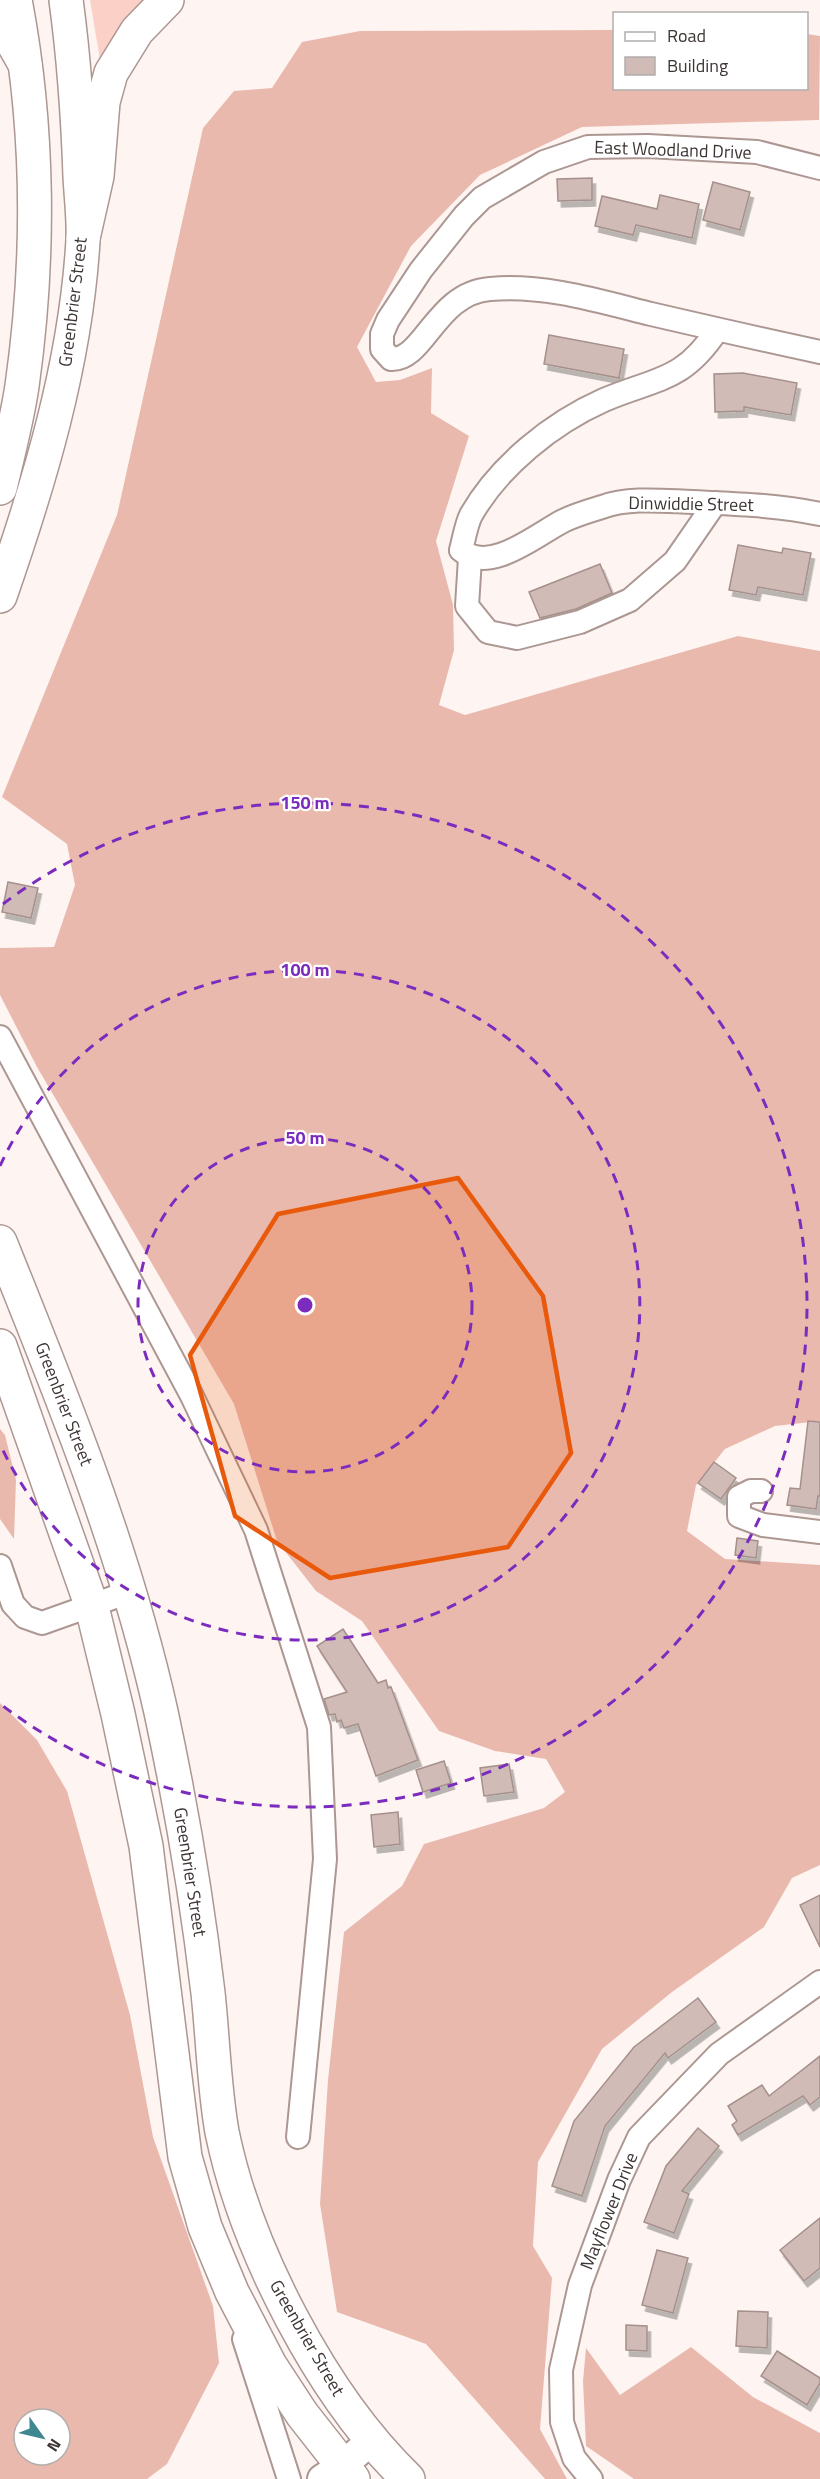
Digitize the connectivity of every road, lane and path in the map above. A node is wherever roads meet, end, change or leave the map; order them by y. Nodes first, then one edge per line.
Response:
1 (15, 0) edge
2 (66, 0) edge
3 (167, 0) edge
4 (0, 20) edge
5 (25, 64) junction
6 (820, 168) edge
7 (83, 238) junction
8 (717, 330) junction
9 (820, 352) edge
10 (0, 488) edge
11 (715, 503) junction
12 (820, 514) edge
13 (470, 558) junction
14 (0, 596) edge
15 (0, 1037) edge
16 (0, 1242) edge
17 (0, 1346) edge
18 (761, 1491) dead end
19 (820, 1532) edge
20 (0, 1566) edge
21 (129, 1592) junction
22 (92, 1607) junction
23 (820, 1982) edge
24 (298, 2137) dead end
25 (219, 2257) junction
26 (372, 2439) junction
27 (339, 2475) edge
28 (290, 2479) edge
29 (408, 2479) edge
30 (591, 2479) edge

1 - 5 main road
2 - 7 main road, Greenbrier Street
3 - 7 main road
4 - 5 main road
5 - 10 main road
6 - 8 street, East Woodland Drive
7 - 14 main road, Greenbrier Street
8 - 9 street
8 - 13 street
11 - 12 street, Dinwiddie Street
11 - 13 street, Dinwiddie Street
11 - 13 street
15 - 24 street
16 - 21 main road, Greenbrier Street
17 - 22 main road
18 - 19 street
20 - 22 street
21 - 22 street
21 - 26 main road, Greenbrier Street
22 - 25 main road
23 - 30 street, Mayflower Drive
25 - 27 main road
25 - 28 street
26 - 27 street
26 - 29 main road, Greenbrier Street

